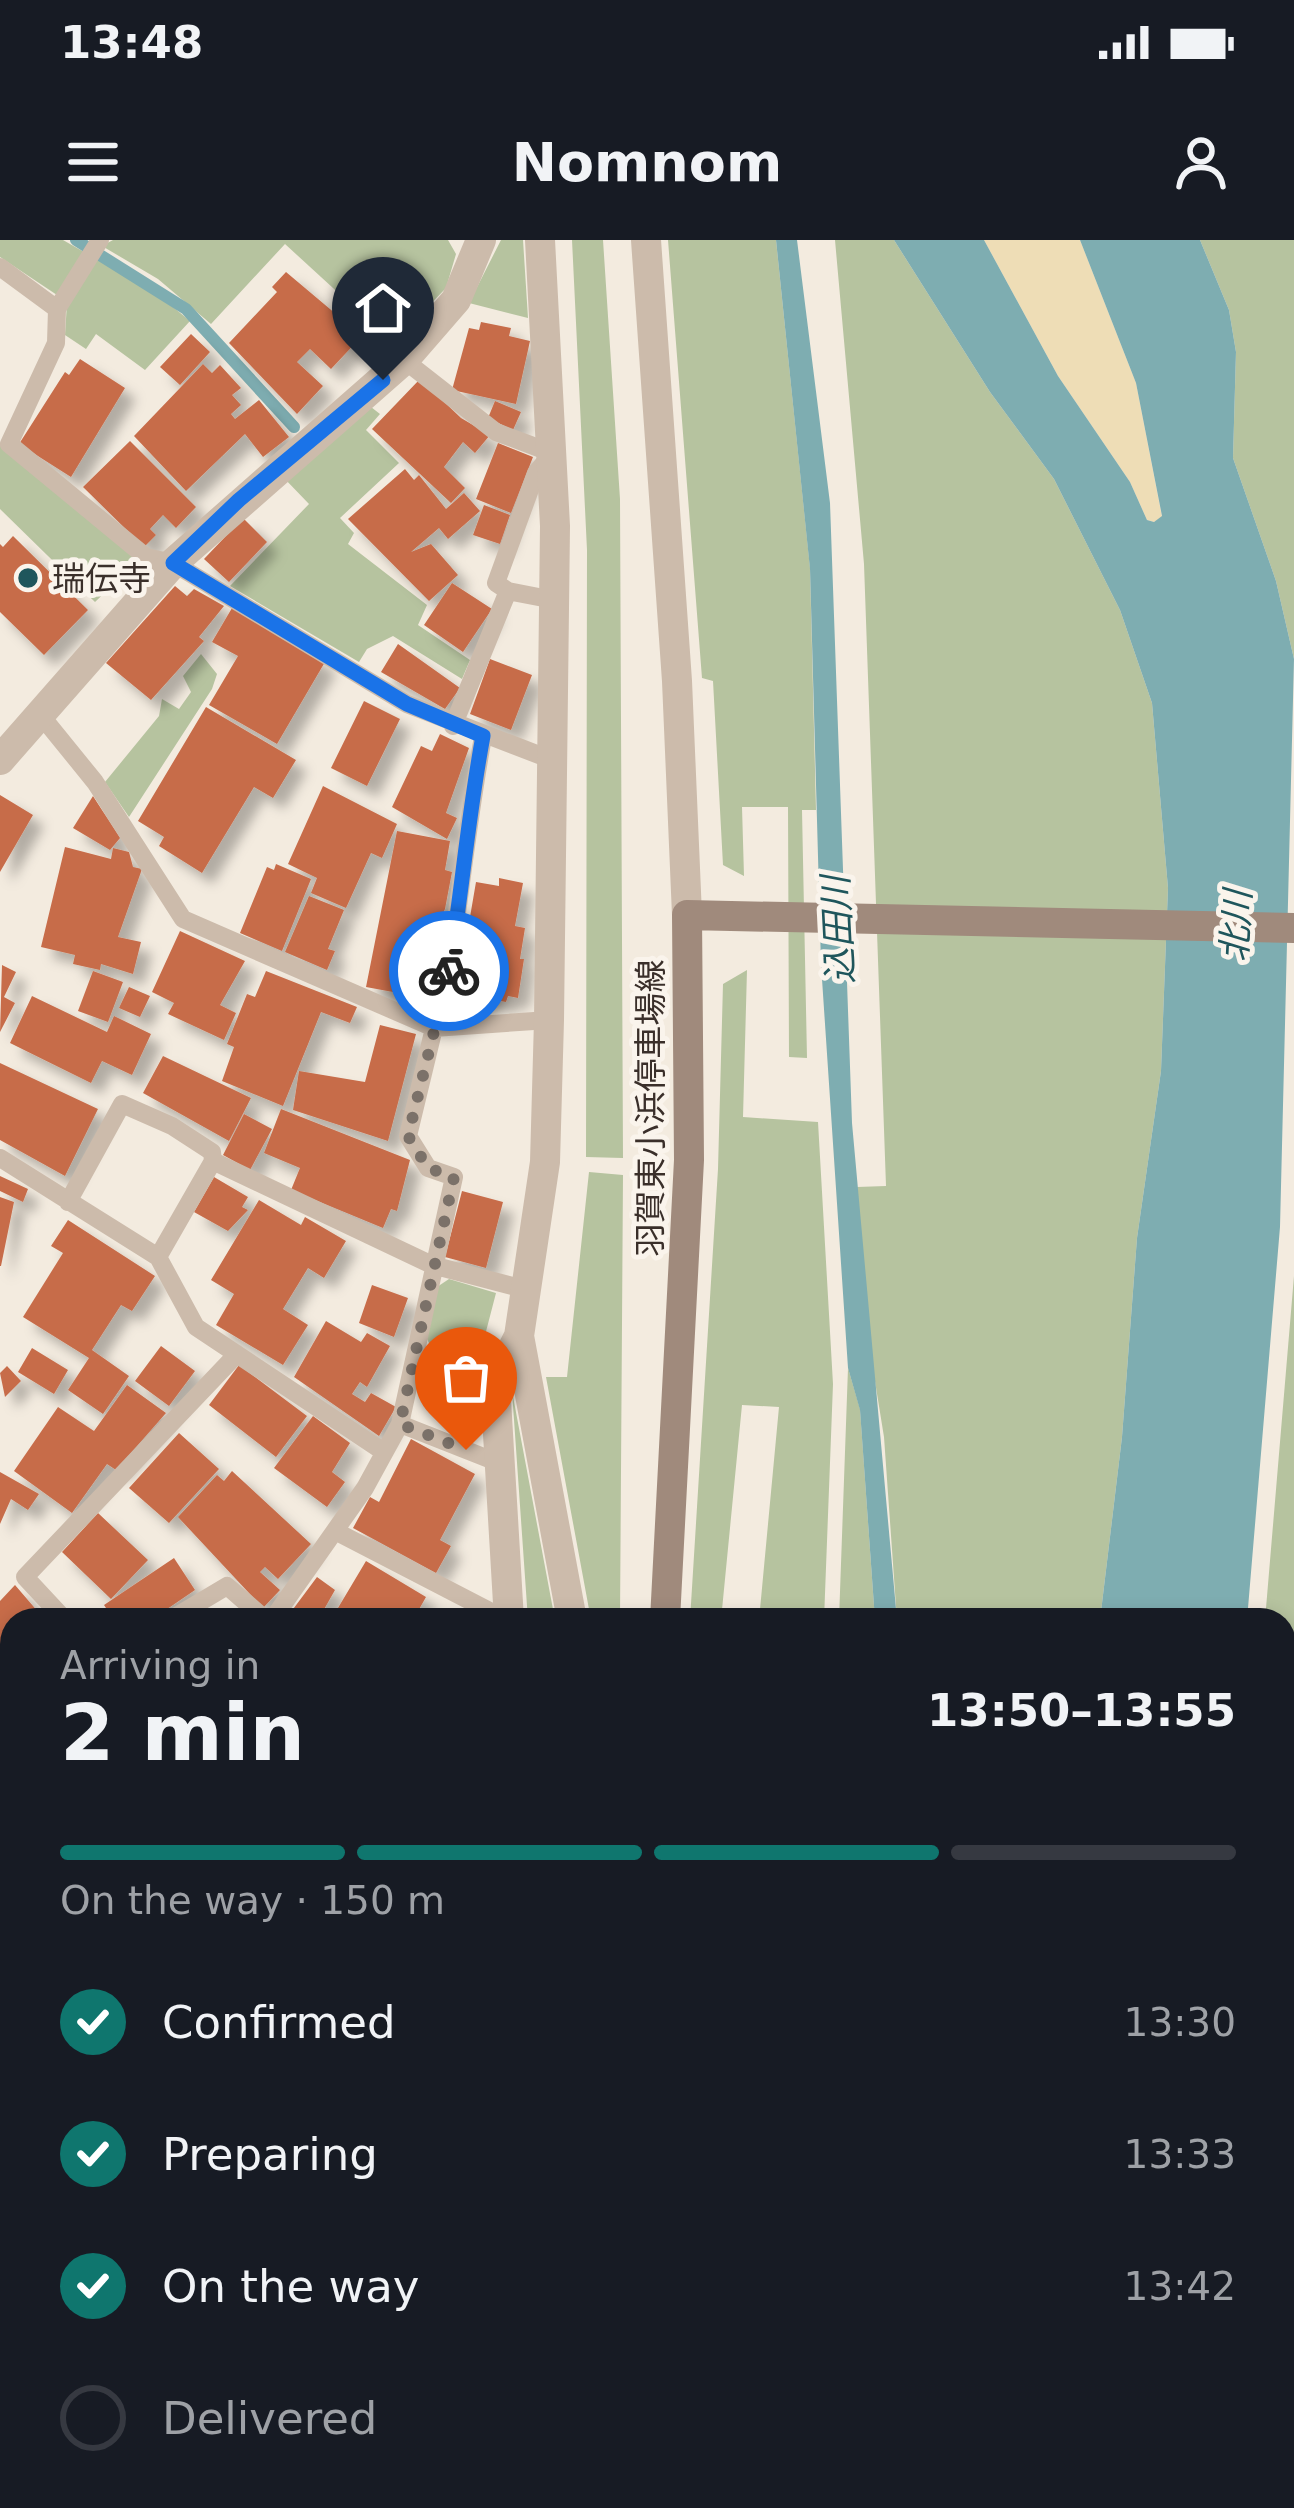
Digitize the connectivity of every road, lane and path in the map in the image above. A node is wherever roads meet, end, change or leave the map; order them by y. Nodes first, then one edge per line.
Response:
1 (481, 240) edge
2 (540, 240) edge
3 (646, 240) edge
4 (96, 247) edge
5 (0, 267) edge
6 (57, 309) junction
7 (404, 360) junction
8 (552, 452) junction
9 (173, 563) junction
10 (508, 591) junction
11 (554, 600) junction
12 (39, 713) junction
13 (453, 726) junction
14 (483, 736) junction
15 (0, 760) edge
16 (552, 760) junction
17 (687, 915) junction
18 (1294, 928) edge
19 (549, 1020) junction
20 (434, 1028) junction
21 (0, 1158) edge
22 (213, 1161) junction
23 (68, 1202) junction
24 (158, 1257) junction
25 (432, 1265) junction
26 (524, 1289) junction
27 (519, 1336) junction
28 (237, 1354) junction
29 (400, 1424) junction
30 (384, 1452) junction
31 (499, 1463) junction
32 (335, 1531) junction
33 (53, 1608) edge
34 (190, 1608) edge
35 (254, 1608) edge
36 (278, 1608) edge
37 (485, 1608) edge
38 (507, 1608) edge
39 (570, 1608) edge
40 (665, 1608) edge

1 - 7 street
2 - 8 street
3 - 17 street
4 - 6 lane
5 - 6 lane
6 - 9 lane
7 - 8 lane
7 - 9 street
8 - 10 lane
8 - 11 street
9 - 12 street
9 - 13 lane
10 - 11 lane
10 - 13 lane
11 - 16 street
12 - 15 street
12 - 20 lane
13 - 14 lane
14 - 16 lane
14 - 20 lane
16 - 19 street
17 - 18 main road, 羽賀東小浜停車場線
17 - 40 main road, 羽賀東小浜停車場線
19 - 20 lane
19 - 26 street
20 - 25 lane
21 - 23 lane
22 - 23 lane
22 - 24 lane
22 - 25 lane
23 - 24 lane
24 - 28 lane
25 - 26 lane
25 - 29 lane
26 - 27 street
27 - 31 street
27 - 39 street
28 - 30 lane
28 - 33 lane
29 - 30 lane
29 - 31 lane
30 - 32 lane
31 - 38 street
32 - 36 lane
32 - 37 lane
34 - 35 lane

